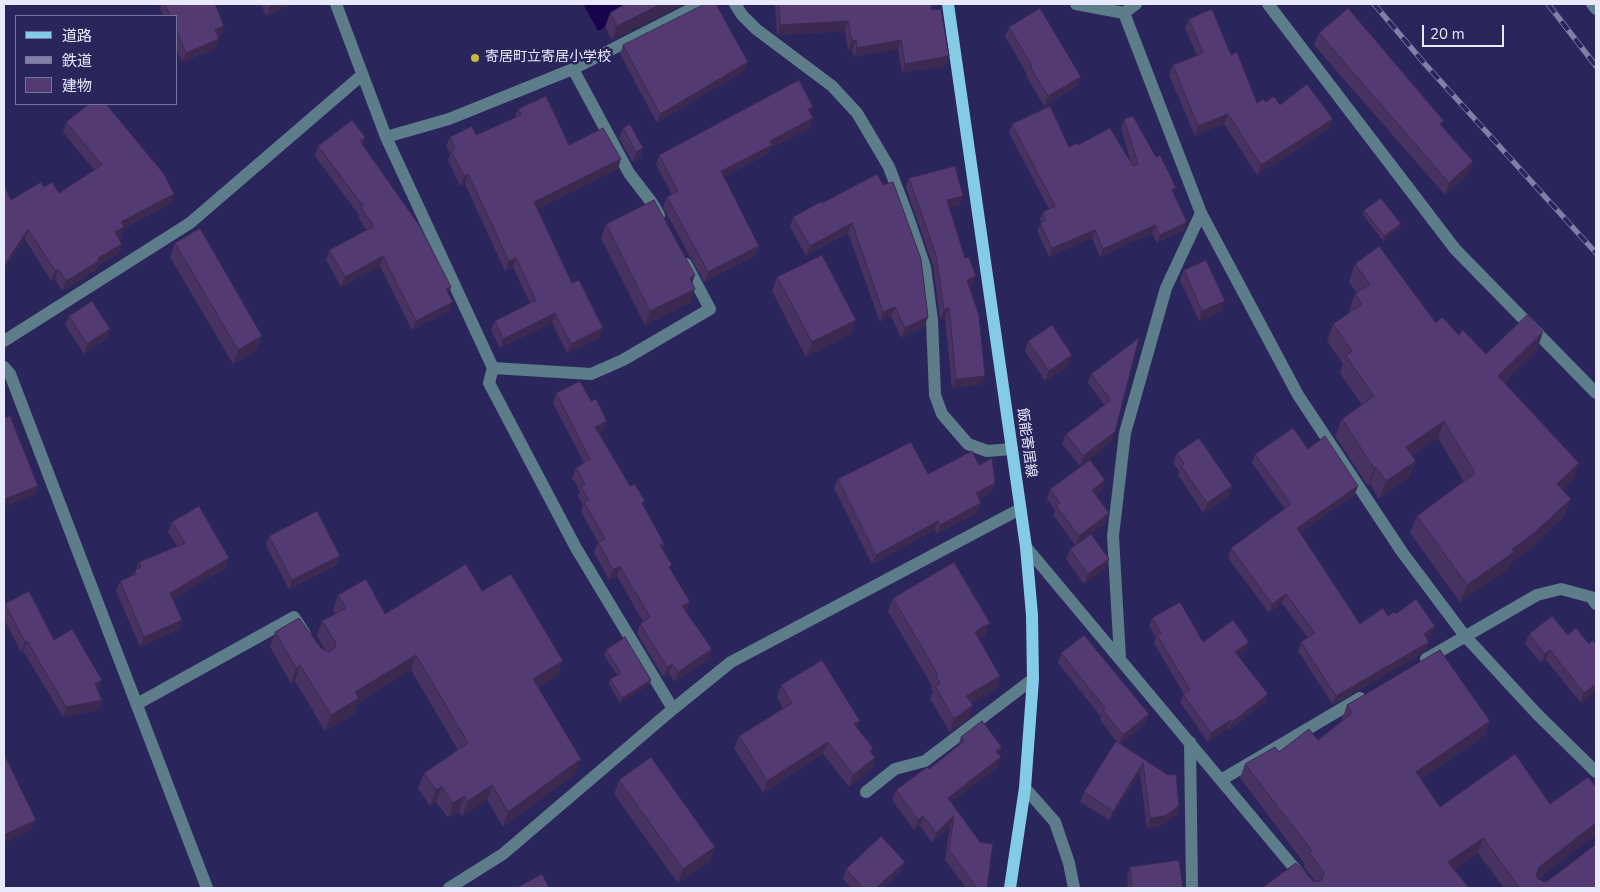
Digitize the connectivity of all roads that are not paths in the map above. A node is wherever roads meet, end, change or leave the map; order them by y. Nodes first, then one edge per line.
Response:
1 (336, 4) edge
2 (701, 4) edge
3 (735, 4) edge
4 (948, 4) edge
5 (1076, 4) edge
6 (1136, 4) edge
7 (1268, 4) edge
8 (1592, 4) edge
9 (1596, 9) edge
10 (1124, 13) junction
11 (573, 69) junction
12 (362, 76) junction
13 (386, 137) junction
14 (1201, 213) junction
15 (666, 227) edge
16 (679, 252) edge
17 (4, 341) edge
18 (4, 367) edge
19 (493, 368) junction
20 (1596, 393) edge
21 (1012, 449) junction
22 (1020, 508) junction
23 (1026, 547) junction
24 (1596, 604) edge
25 (1465, 636) junction
26 (311, 642) edge
27 (1120, 658) junction
28 (1415, 666) edge
29 (1033, 679) junction
30 (1373, 690) edge
31 (137, 704) junction
32 (673, 708) junction
33 (1190, 742) junction
34 (1596, 772) edge
35 (1221, 780) junction
36 (1025, 788) junction
37 (866, 792) dead end
38 (207, 888) edge
39 (450, 888) edge
40 (1010, 888) edge
41 (1074, 888) edge
42 (1192, 888) edge
43 (1311, 888) edge

1 - 12 street
2 - 11 street
3 - 21 street
4 - 21 main road, 飯能寄居線
5 - 10 street
6 - 10 street
7 - 20 street
8 - 9 street
10 - 14 street
11 - 13 street
11 - 15 street
12 - 13 street
12 - 17 street
13 - 19 street
14 - 25 street
14 - 27 street
16 - 19 street
18 - 31 street
19 - 32 street
21 - 22 main road, 飯能寄居線
22 - 23 main road, 飯能寄居線
22 - 32 street
23 - 27 street
23 - 29 main road, 飯能寄居線
24 - 25 street
25 - 28 street
25 - 34 street
26 - 31 street
27 - 33 street
29 - 36 main road, 飯能寄居線
29 - 37 street
30 - 35 street
31 - 38 street
32 - 39 street
33 - 35 street
33 - 42 street
35 - 43 street
36 - 40 main road, 飯能寄居線
36 - 41 street

